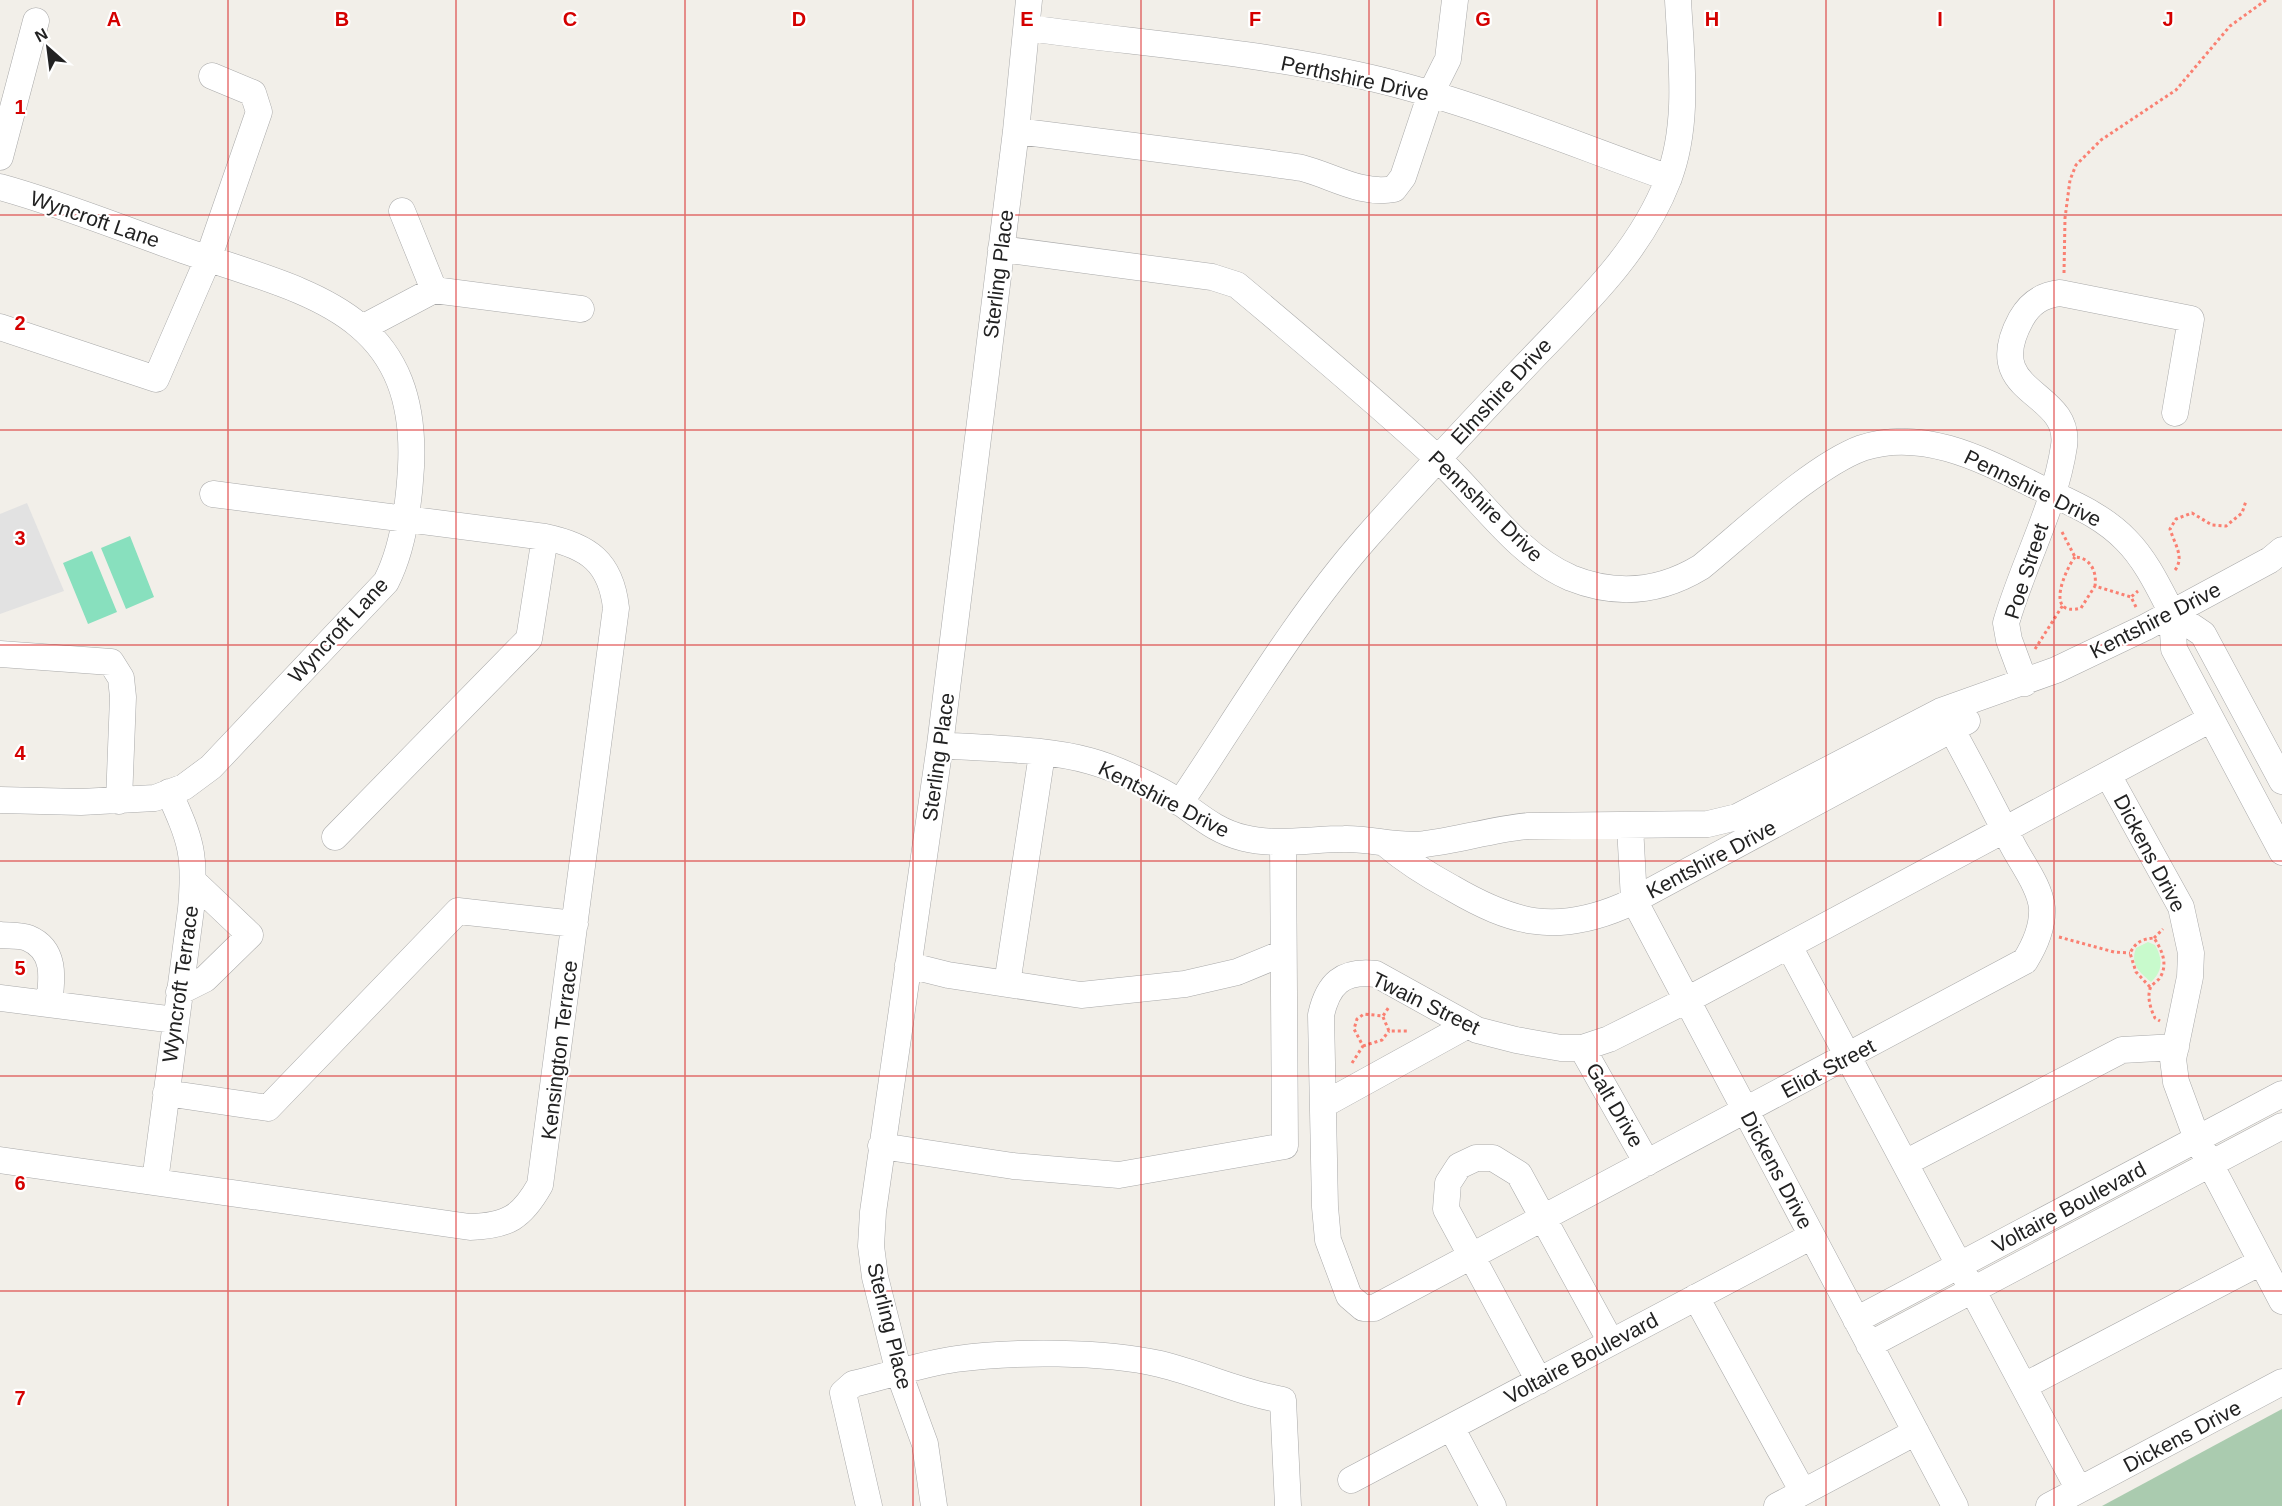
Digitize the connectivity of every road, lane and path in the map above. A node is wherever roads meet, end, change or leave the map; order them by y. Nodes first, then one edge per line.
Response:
1 (1029, 0) edge
2 (1455, 0) edge
3 (1678, 0) edge
4 (2266, 0) edge
5 (36, 21) dead end
6 (1028, 28) junction
7 (212, 76) dead end
8 (1431, 93) junction
9 (1016, 131) junction
10 (0, 157) edge
11 (1669, 178) junction
12 (0, 187) edge
13 (402, 211) dead end
14 (1001, 249) junction
15 (208, 259) junction
16 (2064, 281) dead end
17 (434, 290) junction
18 (580, 309) dead end
19 (0, 327) edge
20 (363, 328) junction
21 (2175, 413) dead end
22 (1437, 458) junction
23 (213, 494) dead end
24 (2246, 501) dead end
25 (2048, 504) junction
26 (404, 521) junction
27 (545, 537) junction
28 (2282, 550) edge
29 (2075, 557) junction
30 (2156, 582) junction
31 (2095, 586) junction
32 (2131, 597) junction
33 (2063, 605) junction
34 (2172, 613) junction
35 (2146, 627) junction
36 (0, 654) edge
37 (2015, 657) junction
38 (2025, 683) junction
39 (2211, 719) junction
40 (1947, 721) junction
41 (940, 745) junction
42 (1042, 754) junction
43 (2108, 775) junction
44 (2282, 781) edge
45 (169, 792) junction
46 (0, 800) edge
47 (119, 801) junction
48 (1180, 803) junction
49 (1630, 826) junction
50 (2005, 831) junction
51 (335, 837) dead end
52 (2279, 840) edge
53 (1283, 842) junction
54 (1387, 844) junction
55 (194, 881) junction
56 (1634, 900) junction
57 (575, 924) junction
58 (2039, 932) junction
59 (0, 935) edge
60 (1789, 946) junction
61 (2130, 952) junction
62 (1283, 953) junction
63 (908, 965) junction
64 (1006, 984) junction
65 (2150, 987) junction
66 (1403, 989) junction
67 (179, 992) junction
68 (0, 998) edge
69 (1687, 1000) junction
70 (50, 1004) junction
71 (175, 1020) junction
72 (1468, 1025) junction
73 (1389, 1031) dead end
74 (2178, 1036) junction
75 (1363, 1046) junction
76 (1582, 1048) junction
77 (1849, 1056) junction
78 (1346, 1072) dead end
79 (166, 1093) junction
80 (2282, 1094) edge
81 (1323, 1105) junction
82 (1746, 1111) junction
83 (2282, 1126) edge
84 (2197, 1139) junction
85 (881, 1146) junction
86 (0, 1160) edge
87 (1647, 1162) junction
88 (1905, 1163) junction
89 (2210, 1164) junction
90 (155, 1181) junction
91 (1544, 1218) junction
92 (1812, 1236) junction
93 (1470, 1257) junction
94 (2261, 1262) junction
95 (1959, 1265) junction
96 (1973, 1290) junction
97 (1696, 1297) junction
98 (2282, 1301) edge
99 (1383, 1303) joint
100 (1856, 1320) junction
101 (1611, 1342) junction
102 (1869, 1345) junction
103 (899, 1373) junction
104 (1539, 1381) junction
105 (2282, 1382) edge
106 (2024, 1386) junction
107 (1451, 1427) junction
108 (1916, 1432) junction
109 (1351, 1480) dead end
110 (2079, 1490) junction
111 (1803, 1492) junction
112 (869, 1506) edge
113 (934, 1506) edge
114 (939, 1506) edge
115 (1288, 1506) edge
116 (1493, 1506) edge
117 (1777, 1506) edge
118 (1955, 1506) edge
119 (2049, 1506) edge

1 - 6 street, Sterling Place
2 - 8 street
3 - 11 street, Elmshire Drive
4 - 16 path
5 - 10 street
6 - 8 street, Perthshire Drive
6 - 9 street, Sterling Place
7 - 15 street
8 - 9 street
8 - 11 street, Perthshire Drive
9 - 14 street, Sterling Place
11 - 22 street, Elmshire Drive
12 - 15 street, Wyncroft Lane
13 - 17 street
14 - 22 street, Pennshire Drive
14 - 41 street, Sterling Place
15 - 19 street
15 - 20 street, Wyncroft Lane
17 - 18 street
17 - 20 street
20 - 26 street, Wyncroft Lane
21 - 25 street, Poe Street
22 - 25 street, Pennshire Drive
22 - 48 street, Elmshire Drive
23 - 26 street, Kensington Terrace
24 - 30 path
25 - 29 path
25 - 30 street, Pennshire Drive
25 - 37 street, Poe Street
26 - 27 street, Kensington Terrace
26 - 45 street, Wyncroft Lane
27 - 51 street
27 - 57 street, Kensington Terrace
28 - 34 street, Kentshire Drive
29 - 31 path
29 - 33 path
30 - 32 path
30 - 34 street, Pennshire Drive
31 - 32 path
31 - 33 path
32 - 35 path
33 - 37 path
34 - 35 street, Kentshire Drive
34 - 39 street, Pennshire Drive
34 - 44 street, Pennshire Drive
35 - 38 street, Kentshire Drive
36 - 47 street
37 - 38 street, Poe Street
38 - 40 street, Kentshire Drive
39 - 43 street, Twain Street
39 - 52 street, Pennshire Drive
40 - 49 street, Kentshire Drive
40 - 50 street, Eliot Street
40 - 56 street, Kentshire Drive
41 - 42 street, Kentshire Drive
41 - 63 street, Sterling Place
42 - 48 street, Kentshire Drive
42 - 64 street
43 - 50 street, Twain Street
43 - 74 street, Dickens Drive
45 - 47 street, Wyncroft Lane
45 - 55 street, Wyncroft Terrace
46 - 47 street, Wyncroft Lane
48 - 53 street, Kentshire Drive
49 - 54 street, Kentshire Drive
49 - 56 street, Dickens Drive
50 - 58 street, Eliot Street
50 - 60 street, Twain Street
53 - 54 street, Kentshire Drive
53 - 62 street
54 - 56 street, Kentshire Drive
55 - 67 street, Wyncroft Terrace
55 - 67 street
56 - 69 street, Dickens Drive
57 - 79 street
57 - 90 street, Kensington Terrace
58 - 61 path
58 - 77 street, Eliot Street
59 - 70 street
60 - 69 street, Twain Street
60 - 77 street
61 - 65 path
61 - 65 path
62 - 64 street
62 - 85 street
63 - 64 street
63 - 85 street, Sterling Place
65 - 74 path
66 - 72 street, Twain Street
66 - 75 path
66 - 81 street, Twain Street
67 - 71 street, Wyncroft Terrace
68 - 70 street
69 - 76 street, Twain Street
69 - 82 street, Dickens Drive
70 - 71 street
71 - 79 street, Wyncroft Terrace
72 - 76 street, Twain Street
72 - 81 street
73 - 75 path
74 - 84 street, Dickens Drive
74 - 88 street
75 - 78 path
76 - 87 street, Galt Drive
77 - 82 street, Eliot Street
77 - 88 street
79 - 90 street, Wyncroft Terrace
80 - 84 street, Voltaire Boulevard
81 - 99 street, Twain Street
82 - 87 street, Eliot Street
82 - 92 street, Dickens Drive
83 - 89 street, Voltaire Boulevard
84 - 89 street, Dickens Drive
84 - 95 street, Voltaire Boulevard
85 - 103 street, Sterling Place
86 - 90 street, Kensington Terrace
87 - 91 street, Eliot Street
88 - 95 street
89 - 94 street, Dickens Drive
89 - 96 street, Voltaire Boulevard
91 - 93 street, Eliot Street
91 - 93 street
91 - 101 street
92 - 97 street, Voltaire Boulevard
92 - 100 street, Dickens Drive
93 - 99 street, Eliot Street
93 - 104 street
94 - 98 street, Dickens Drive
94 - 106 street
95 - 96 street
95 - 100 street, Voltaire Boulevard
96 - 102 street, Voltaire Boulevard
96 - 106 street
97 - 101 street, Voltaire Boulevard
97 - 111 street
100 - 102 street, Dickens Drive
101 - 104 street, Voltaire Boulevard
102 - 108 street, Dickens Drive
103 - 112 street
103 - 113 street, Sterling Place
103 - 115 street
104 - 107 street, Voltaire Boulevard
105 - 110 street, Dickens Drive
106 - 110 street
107 - 109 street, Voltaire Boulevard
107 - 116 street
108 - 111 street
108 - 118 street, Dickens Drive
110 - 119 street, Dickens Drive
111 - 117 street
113 - 114 street

